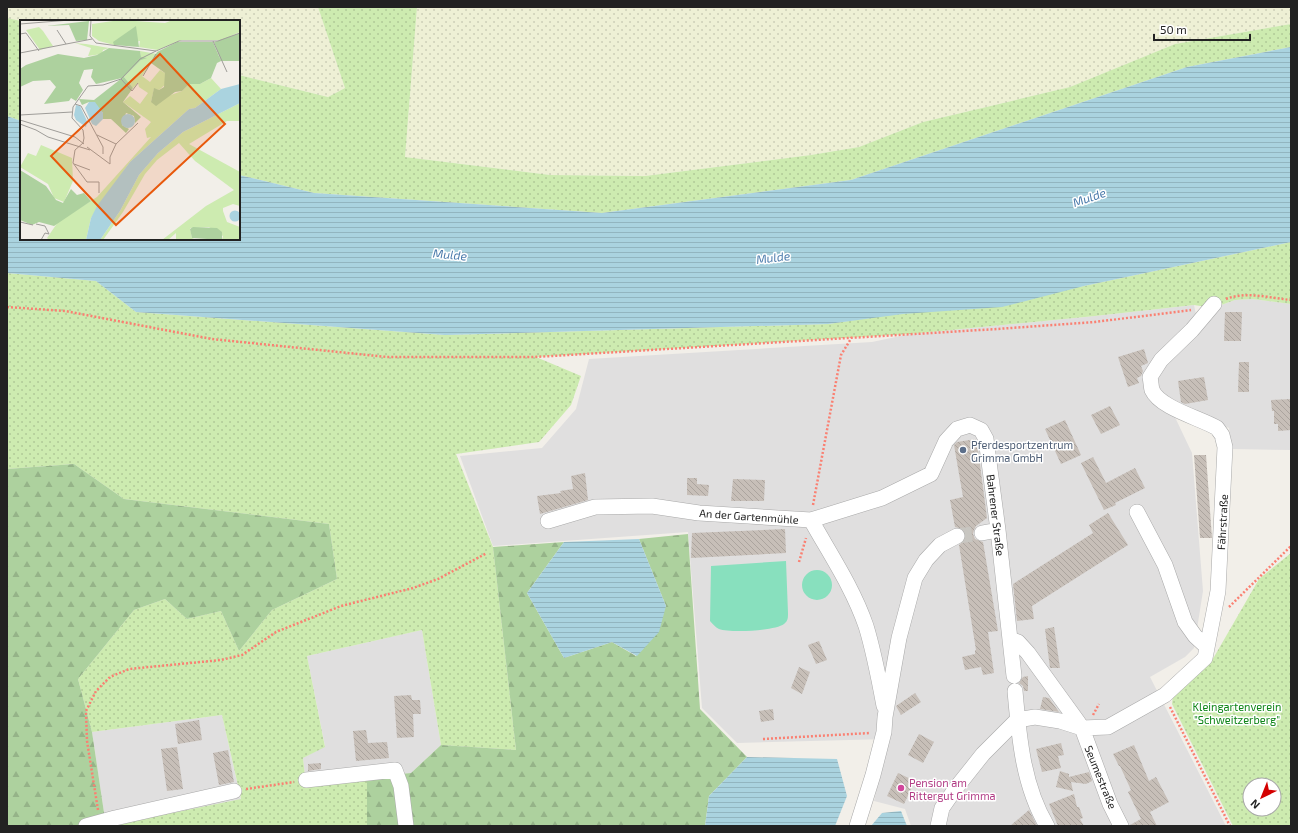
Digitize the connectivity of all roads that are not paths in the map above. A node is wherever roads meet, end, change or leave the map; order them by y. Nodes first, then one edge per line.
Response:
1 (1214, 304) road end
2 (1137, 512) dead end
3 (811, 520) junction
4 (548, 521) dead end
5 (998, 530) junction
6 (982, 533) tunnel mouth
7 (957, 536) tunnel mouth
8 (1010, 639) junction
9 (1207, 647) junction
10 (1014, 676) dead end
11 (1015, 691) dead end
12 (1018, 720) junction
13 (885, 724) junction
14 (1082, 728) junction
15 (306, 780) road end
16 (234, 791) road end
17 (93, 824) edge
18 (406, 826) edge
19 (856, 826) edge
20 (938, 826) edge
21 (1047, 826) edge
22 (1122, 826) edge

1 - 9 street, Fährstraße
2 - 9 street
3 - 4 street, An der Gartenmühle
3 - 5 street, Bahrener Straße
3 - 13 street, An der Gartenmühle
5 - 6 street
5 - 8 street, Bahrener Straße
7 - 13 street
8 - 10 street, Bahrener Straße
8 - 14 street
9 - 14 street, Fährstraße
11 - 12 street
12 - 14 street
12 - 20 street
12 - 21 street
13 - 19 street
14 - 22 street, Seumestraße
15 - 18 street
16 - 17 street

